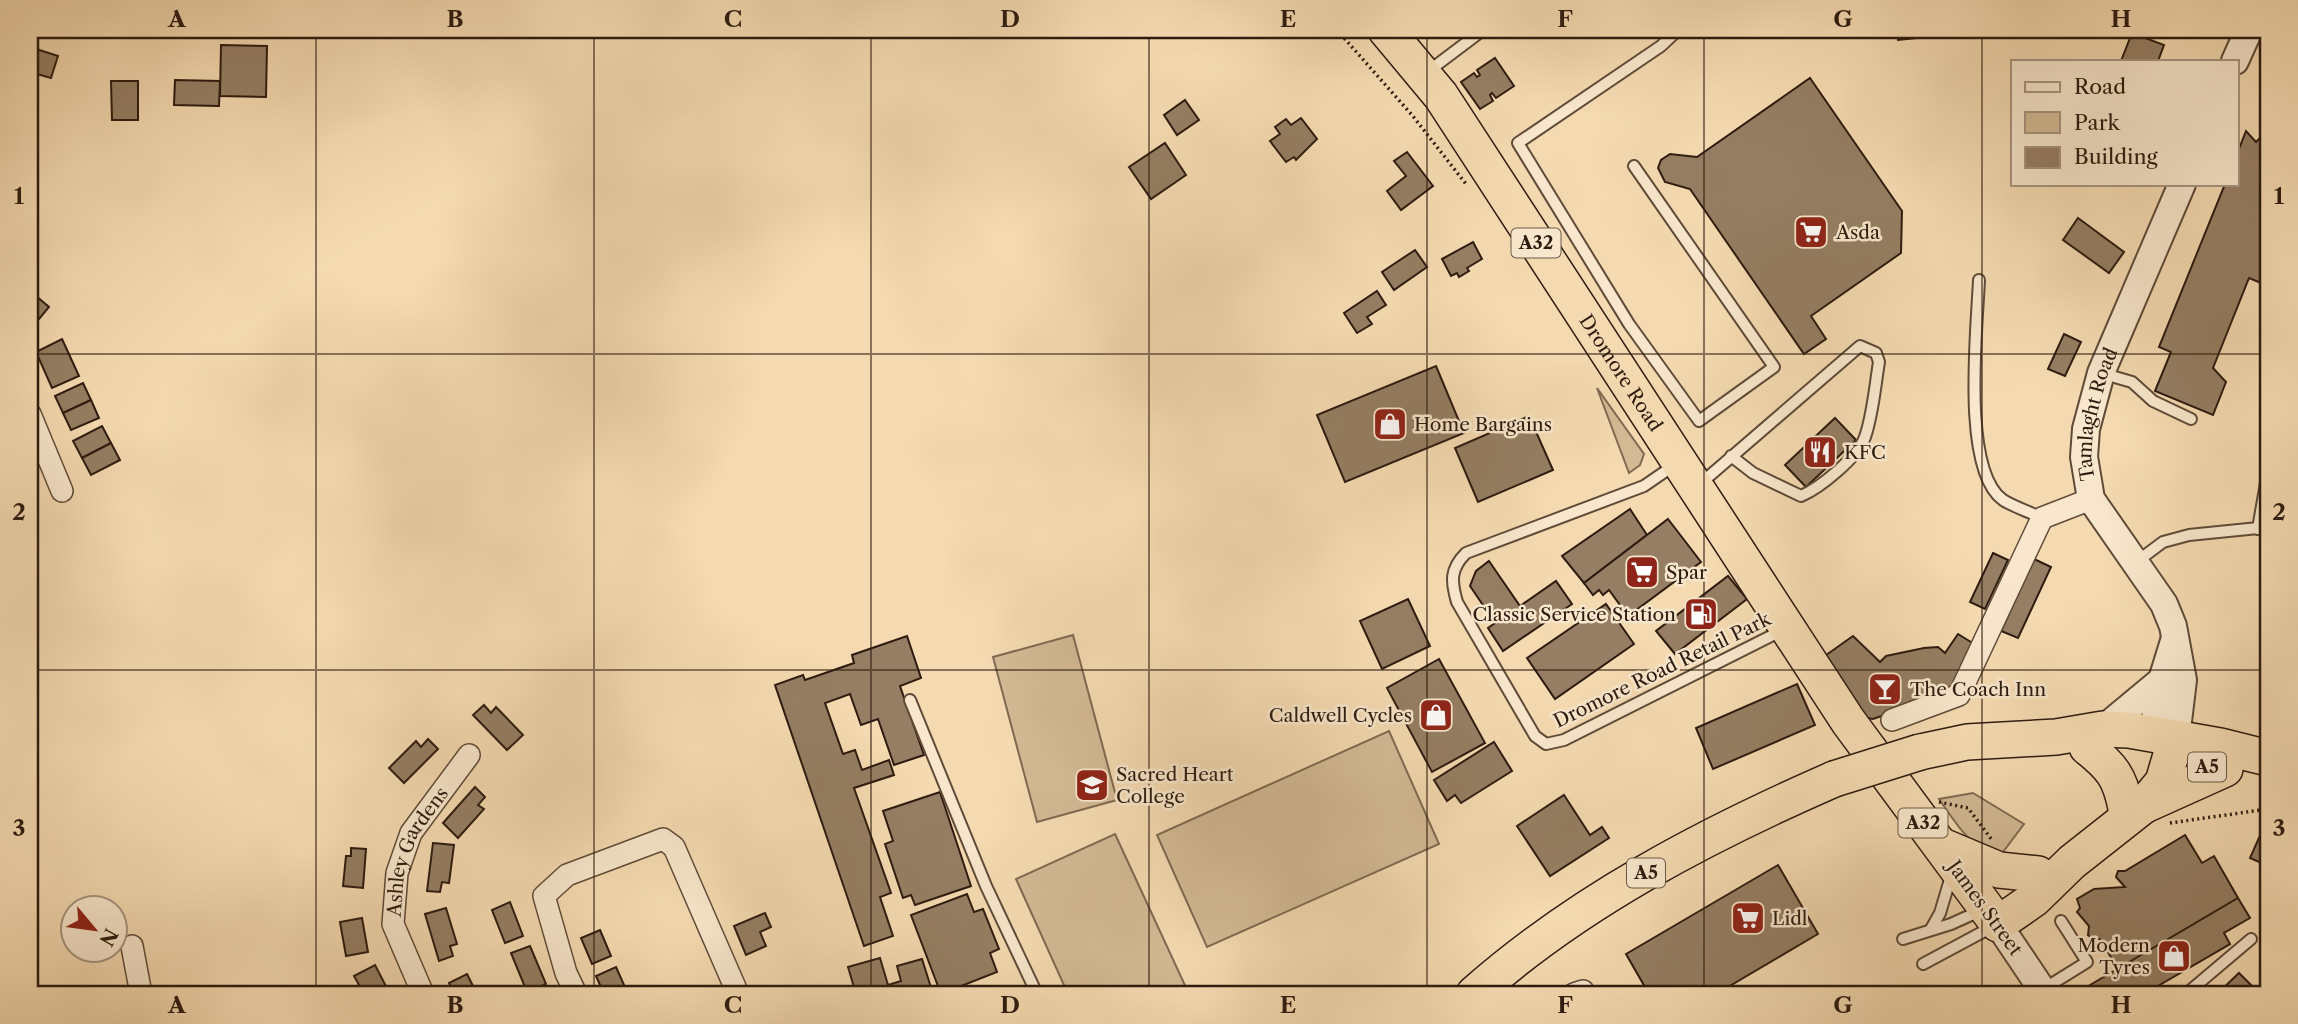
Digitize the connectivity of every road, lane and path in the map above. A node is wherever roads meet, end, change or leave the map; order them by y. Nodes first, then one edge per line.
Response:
1 (1338, 30) edge
2 (1386, 30) edge
3 (1483, 30) edge
4 (1678, 30) edge
5 (2249, 30) edge
6 (2235, 60) edge
7 (1424, 74) junction
8 (1634, 166) dead end
9 (2178, 186) edge
10 (1472, 192) dead end
11 (1979, 280) dead end
12 (2101, 373) junction
13 (30, 414) edge
14 (2190, 419) dead end
15 (1731, 456) junction
16 (2268, 471) edge
17 (1687, 475) junction
18 (62, 491) dead end
19 (2091, 499) junction
20 (2042, 518) junction
21 (2263, 528) edge
22 (2135, 563) junction
23 (1786, 628) junction
24 (2172, 686) junction
25 (910, 700) dead end
26 (1892, 720) dead end
27 (1848, 721) joint
28 (2082, 738) junction
29 (2161, 748) junction
30 (469, 755) dead end
31 (2222, 757) junction
32 (2268, 758) edge
33 (2268, 764) edge
34 (1901, 793) junction
35 (2268, 809) edge
36 (2136, 816) junction
37 (1947, 855) junction
38 (2072, 862) junction
39 (1999, 870) junction
40 (2038, 874) junction
41 (1992, 916) junction
42 (2060, 921) dead end
43 (1931, 929) junction
44 (1903, 939) dead end
45 (2251, 939) dead end
46 (132, 946) dead end
47 (1923, 964) dead end
48 (2044, 992) edge
49 (141, 994) edge
50 (423, 994) edge
51 (576, 994) edge
52 (738, 994) edge
53 (1037, 994) edge
54 (1474, 994) edge
55 (2186, 994) edge

1 - 10 path
2 - 7 highway, Dromore Road / A32
3 - 7 lane
4 - 8 lane
5 - 6 street
7 - 17 highway, Dromore Road / A32
9 - 12 street, Tamlaght Road
11 - 20 lane
12 - 14 lane
12 - 19 street, Tamlaght Road
13 - 18 street
15 - 15 lane, Dromore Road Retail Park
15 - 17 lane, Dromore Road Retail Park
16 - 21 lane
17 - 23 highway, Dromore Road / A32
17 - 23 lane, Dromore Road Retail Park
19 - 20 street
19 - 22 street, Tamlaght Road
20 - 26 street
21 - 22 lane
22 - 24 street, Tamlaght Road
23 - 27 highway, Dromore Road / A32
24 - 28 street
24 - 29 street, Tamlaght Road
24 - 31 street
25 - 53 lane
27 - 34 highway, James Street / A32
28 - 29 highway, A5
28 - 36 highway
28 - 54 highway, A5, bridge
29 - 31 highway, A5
29 - 36 highway
30 - 50 street, Ashley Gardens
31 - 32 highway, A5
31 - 33 highway, A5
31 - 36 highway
34 - 37 highway, James Street / A32
34 - 39 path
35 - 36 path
36 - 38 highway
37 - 39 highway
37 - 41 highway, James Street / A32
37 - 43 lane
38 - 40 highway
38 - 41 highway
39 - 40 highway
40 - 41 highway
41 - 43 lane
41 - 47 lane
41 - 48 street, James Street
42 - 48 lane
43 - 44 lane
45 - 55 lane
46 - 49 street
51 - 52 street

